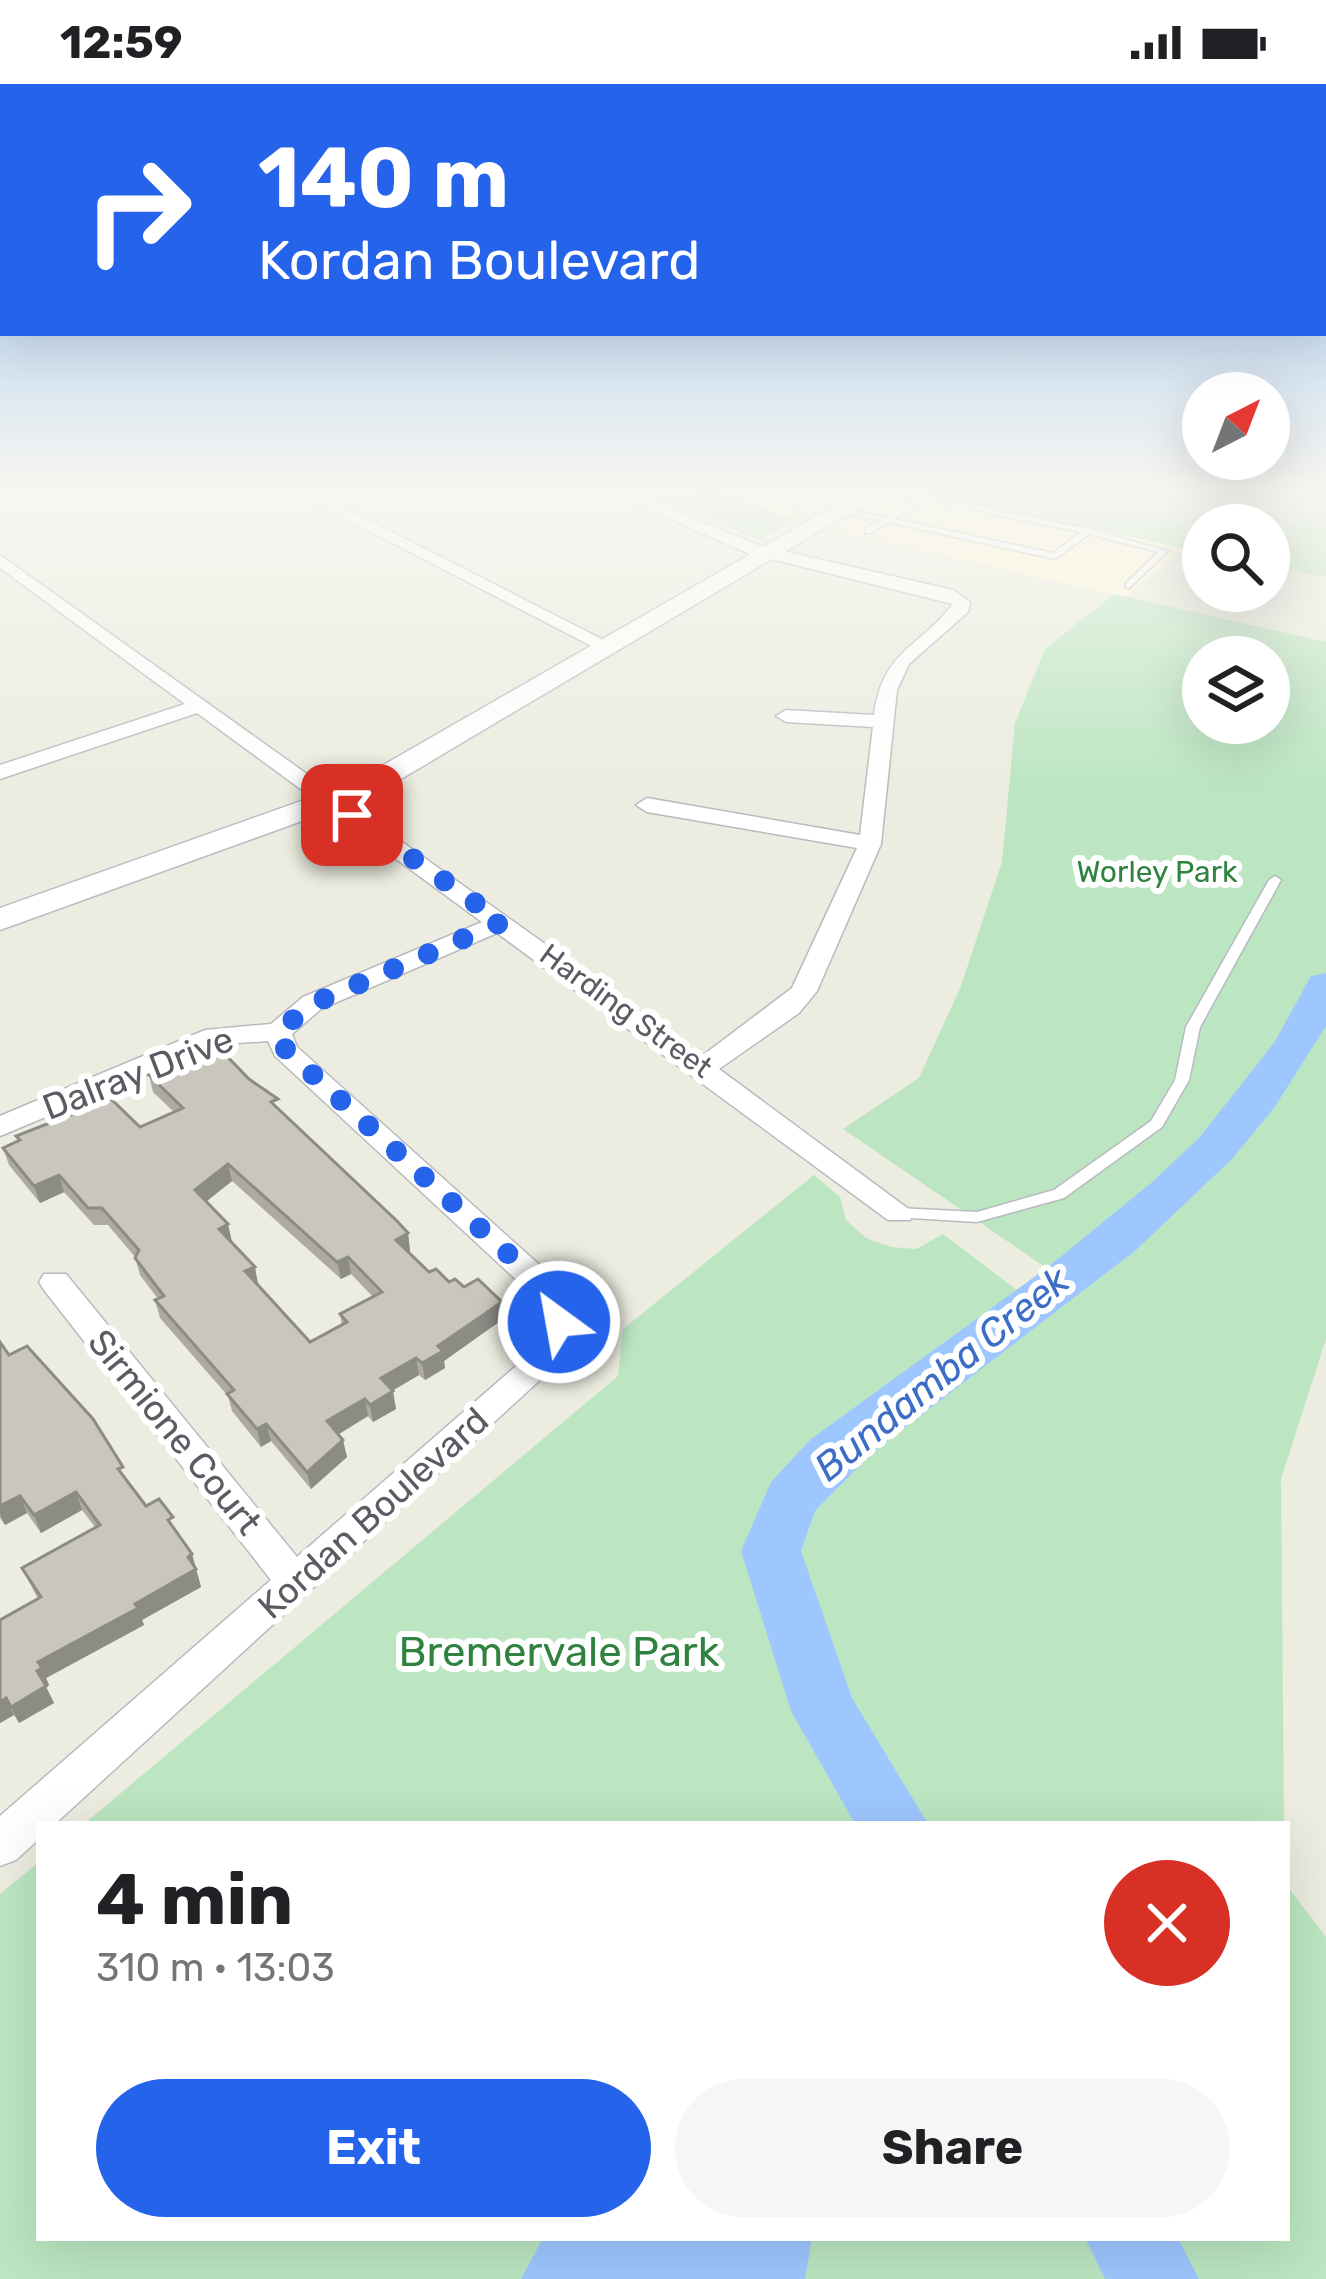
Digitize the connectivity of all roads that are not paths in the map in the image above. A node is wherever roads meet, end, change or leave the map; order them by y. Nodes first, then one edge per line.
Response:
1 (34, 588) edge
2 (491, 588) edge
3 (710, 588) edge
4 (923, 588) edge
5 (610, 649) junction
6 (202, 705) junction
7 (786, 716) dead end
8 (882, 722) junction
9 (0, 773) edge
10 (334, 801) junction
11 (647, 806) dead end
12 (870, 844) junction
13 (1275, 880) dead end
14 (0, 920) edge
15 (502, 922) junction
16 (278, 1032) junction
17 (704, 1066) junction
18 (0, 1127) edge
19 (899, 1213) joint
20 (55, 1282) dead end
21 (295, 1582) junction
22 (0, 1845) edge

1 - 6 street, Harding Street
2 - 5 street
3 - 5 main road
4 - 8 street
5 - 10 main road
6 - 9 street
6 - 10 street, Harding Street
7 - 8 street
8 - 12 street
10 - 14 main road
10 - 15 street, Harding Street
11 - 12 street
12 - 17 street
13 - 19 lane
15 - 16 street
15 - 17 street, Harding Street
16 - 18 street, Dalray Drive
16 - 21 street, Kordan Boulevard
17 - 19 street, Harding Street
20 - 21 street, Sirmione Court
21 - 22 street, Kordan Boulevard

